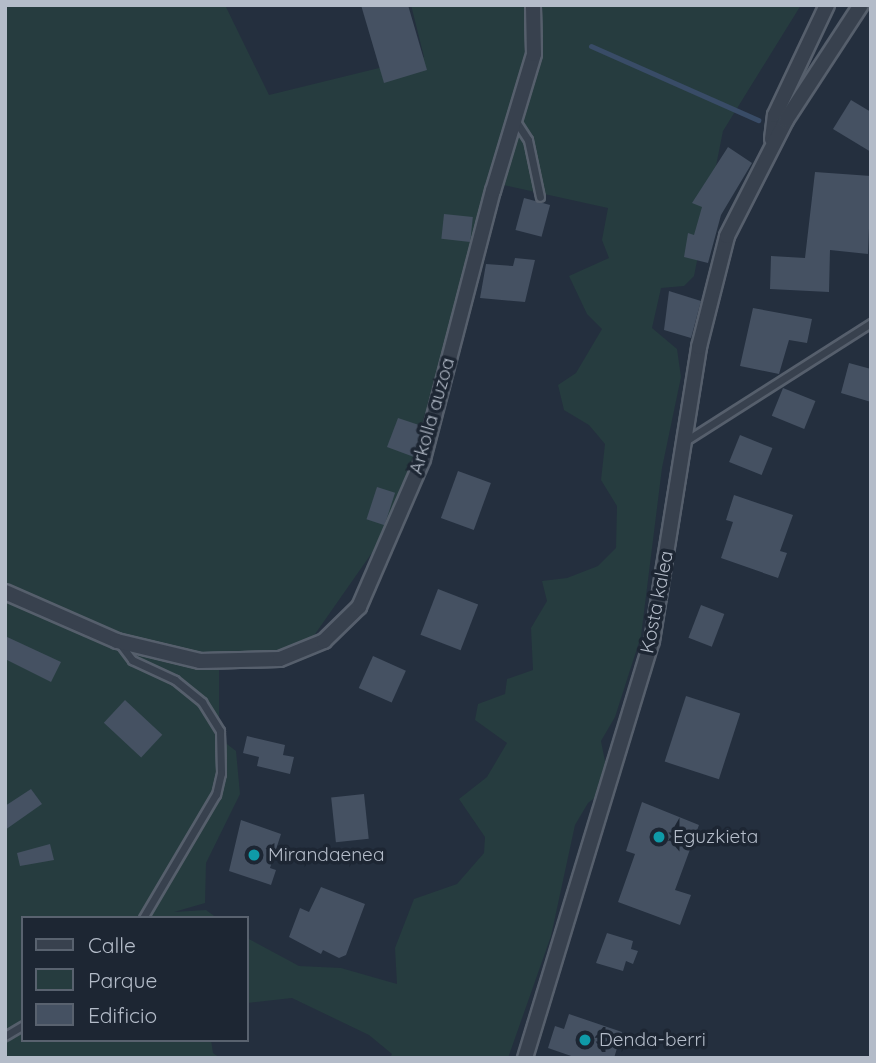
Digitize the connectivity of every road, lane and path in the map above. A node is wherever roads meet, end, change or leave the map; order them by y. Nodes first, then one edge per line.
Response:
1 (533, 5) edge
2 (827, 5) edge
3 (861, 5) edge
4 (517, 123) junction
5 (771, 145) junction
6 (540, 197) dead end
7 (871, 323) edge
8 (684, 442) junction
9 (5, 592) edge
10 (117, 641) junction
11 (144, 916) edge
12 (21, 1026) edge
13 (5, 1036) edge
14 (525, 1058) edge

1 - 4 street, Arkolla auzoa
2 - 5 street
3 - 5 street
4 - 6 lane
4 - 10 street, Arkolla auzoa
5 - 8 street, Kosta kalea
7 - 8 lane
8 - 14 street, Kosta kalea
9 - 10 street, Arkolla auzoa
10 - 11 lane, Arkolla auzoa
12 - 13 lane

